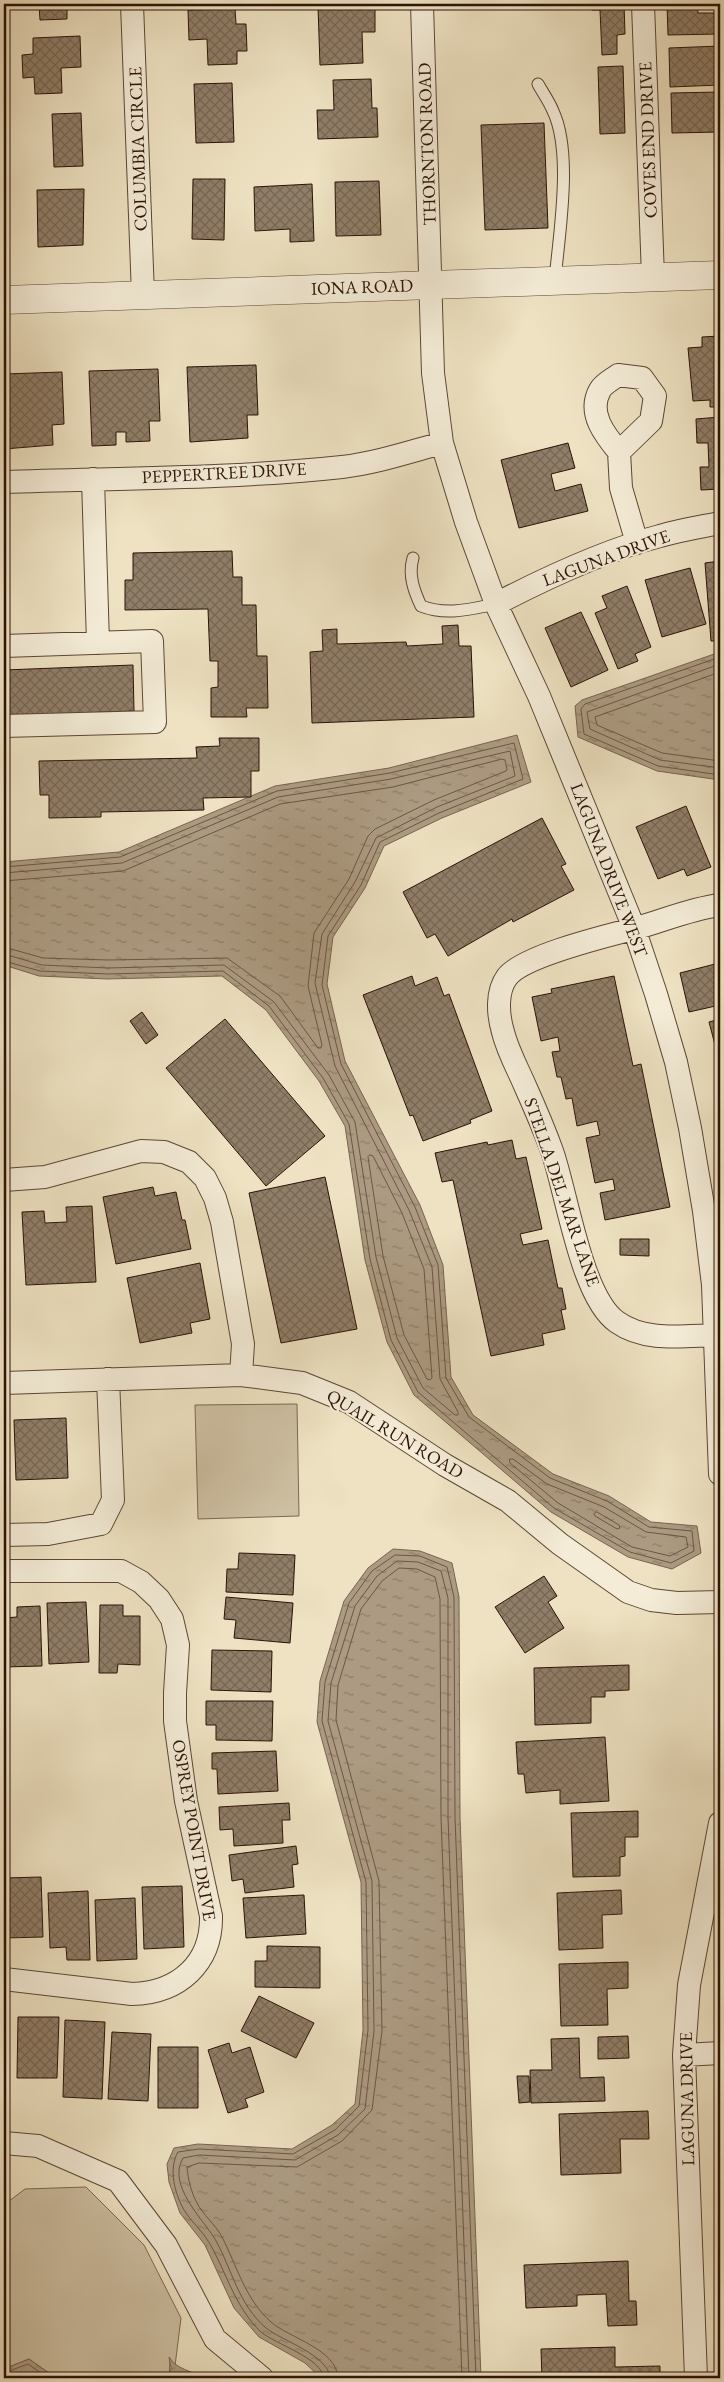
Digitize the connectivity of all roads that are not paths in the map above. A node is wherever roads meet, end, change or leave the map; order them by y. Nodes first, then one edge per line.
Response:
1 (132, 4) edge
2 (422, 4) edge
3 (643, 4) edge
4 (538, 84) dead end
5 (720, 275) edge
6 (653, 277) junction
7 (554, 280) junction
8 (432, 284) junction
9 (143, 295) junction
10 (4, 300) edge
11 (442, 443) junction
12 (619, 452) dead end
13 (93, 479) junction
14 (4, 482) edge
15 (720, 523) edge
16 (637, 543) junction
17 (413, 558) dead end
18 (496, 604) junction
19 (98, 643) junction
20 (4, 646) edge
21 (4, 726) edge
22 (720, 905) edge
23 (634, 928) junction
24 (4, 1180) edge
25 (716, 1336) junction
26 (241, 1375) junction
27 (108, 1379) junction
28 (4, 1383) edge
29 (720, 1474) edge
30 (4, 1535) edge
31 (4, 1571) edge
32 (720, 1602) edge
33 (720, 1823) edge
34 (4, 1979) edge
35 (720, 2053) edge
36 (684, 2054) junction
37 (4, 2143) edge
38 (262, 2378) edge
39 (696, 2378) edge

1 - 9 street, COLUMBIA CIRCLE
2 - 8 street, THORNTON ROAD
3 - 6 street, COVES END DRIVE
4 - 7 lane
5 - 6 street, IONA ROAD
6 - 7 street, IONA ROAD
7 - 8 street, IONA ROAD
8 - 9 street, IONA ROAD
8 - 11 street, LAGUNA DRIVE WEST
9 - 10 street, IONA ROAD
11 - 13 street, PEPPERTREE DRIVE
11 - 18 street, LAGUNA DRIVE WEST
12 - 16 street
13 - 14 street, PEPPERTREE DRIVE
13 - 19 street
15 - 16 street, LAGUNA DRIVE
16 - 18 street, LAGUNA DRIVE
17 - 18 lane
18 - 23 street, LAGUNA DRIVE WEST
19 - 20 street
19 - 21 street
22 - 23 street
23 - 25 street, LAGUNA DRIVE WEST
23 - 25 street, STELLA DEL MAR LANE
24 - 26 street
25 - 29 street, LAGUNA DRIVE WEST
26 - 27 street, QUAIL RUN ROAD
26 - 32 street, QUAIL RUN ROAD
27 - 28 street, QUAIL RUN ROAD
27 - 30 street
31 - 34 street, OSPREY POINT DRIVE
33 - 36 street, LAGUNA DRIVE
35 - 36 street
36 - 39 street, LAGUNA DRIVE
37 - 38 street

